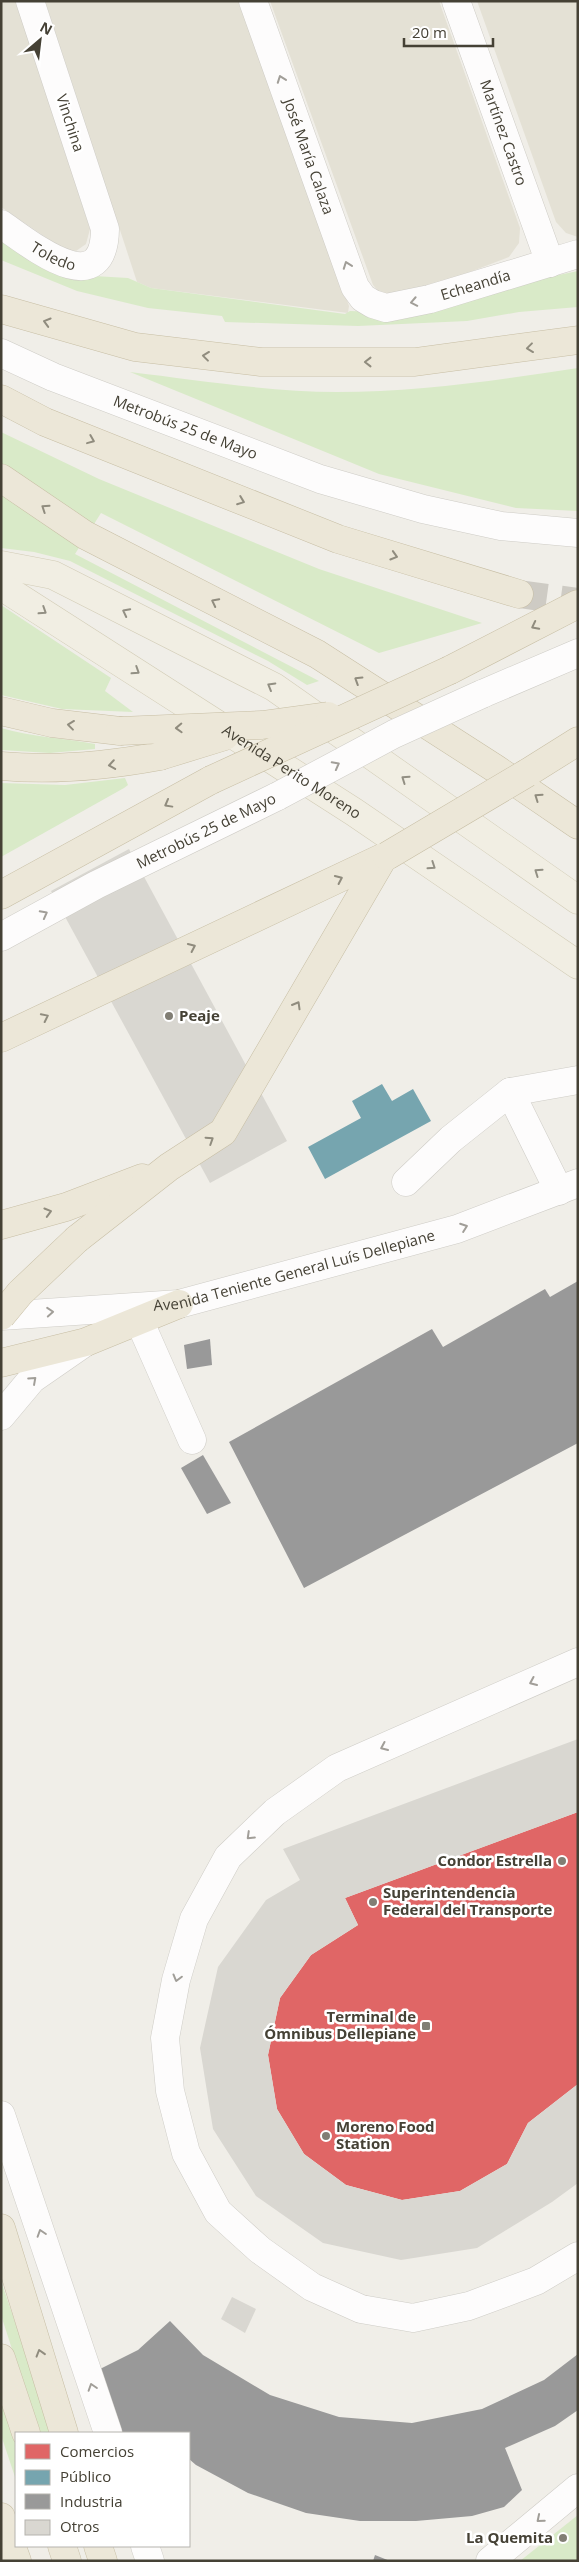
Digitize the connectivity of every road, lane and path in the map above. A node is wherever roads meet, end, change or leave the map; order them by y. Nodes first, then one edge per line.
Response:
1 (30, 1) edge
2 (253, 1) edge
3 (456, 1) edge
4 (1, 224) edge
5 (104, 246) joint
6 (578, 254) edge
7 (550, 263) junction
8 (373, 304) joint
9 (1, 309) edge
10 (578, 340) edge
11 (1, 353) edge
12 (1, 399) edge
13 (1, 478) edge
14 (578, 533) edge
15 (1, 565) edge
16 (1, 586) edge
17 (519, 594) tunnel mouth
18 (578, 604) edge
19 (578, 653) edge
20 (1, 711) edge
21 (354, 713) junction
22 (262, 725) junction
23 (578, 741) edge
24 (1, 766) edge
25 (578, 825) edge
26 (385, 857) junction
27 (1, 895) edge
28 (578, 900) edge
29 (1, 937) edge
30 (578, 965) edge
31 (1, 1038) edge
32 (578, 1080) edge
33 (510, 1092) junction
34 (169, 1167) junction
35 (406, 1182) dead end
36 (568, 1187) edge
37 (1, 1225) edge
38 (178, 1304) junction
39 (1, 1316) edge
40 (139, 1320) junction
41 (86, 1342) junction
42 (1, 1363) edge
43 (1, 1416) edge
44 (192, 1440) dead end
45 (578, 1662) edge
46 (1, 2115) edge
47 (1, 2228) edge
48 (578, 2256) edge
49 (1, 2358) edge
50 (26, 2432) edge
51 (64, 2432) edge
52 (108, 2432) edge
53 (578, 2488) edge
54 (1, 2517) edge
55 (62, 2547) edge
56 (98, 2547) edge
57 (145, 2547) edge
58 (17, 2561) edge
59 (67, 2561) edge
60 (103, 2561) edge
61 (150, 2561) edge
62 (490, 2561) edge

1 - 5 street, Vinchina
8 -> 2 street, José María Calaza
3 - 7 street, Martínez Castro
4 - 5 street, Toledo
6 - 7 street, Echeandía
7 -> 8 street, Echeandía
10 -> 9 highway
11 - 14 street, Metrobús 25 de Mayo
12 -> 17 highway
25 -> 13 highway
28 -> 15 main road
16 -> 30 main road, Avenida Perito Moreno
18 -> 21 highway, bridge
29 -> 19 street, Metrobús 25 de Mayo, bridge
22 -> 20 highway, bridge
21 - 22 highway, bridge
21 -> 27 highway, bridge
22 -> 24 highway, bridge
23 - 26 highway, bridge
31 -> 26 highway
34 -> 26 highway
32 - 33 street
33 - 35 street
33 - 36 street
37 -> 34 highway
34 - 39 highway, bridge
38 -> 36 street, Avenida Teniente General Luís Dellepiane
39 -> 38 street, Avenida Teniente General Luís Dellepiane
38 - 40 highway
40 - 41 highway
40 - 44 street
41 - 42 highway
43 -> 41 street
45 -> 48 street
52 -> 46 street
51 -> 47 highway
49 - 50 highway
53 -> 62 street
54 - 58 highway
55 - 59 highway
56 - 60 highway
57 - 61 street

